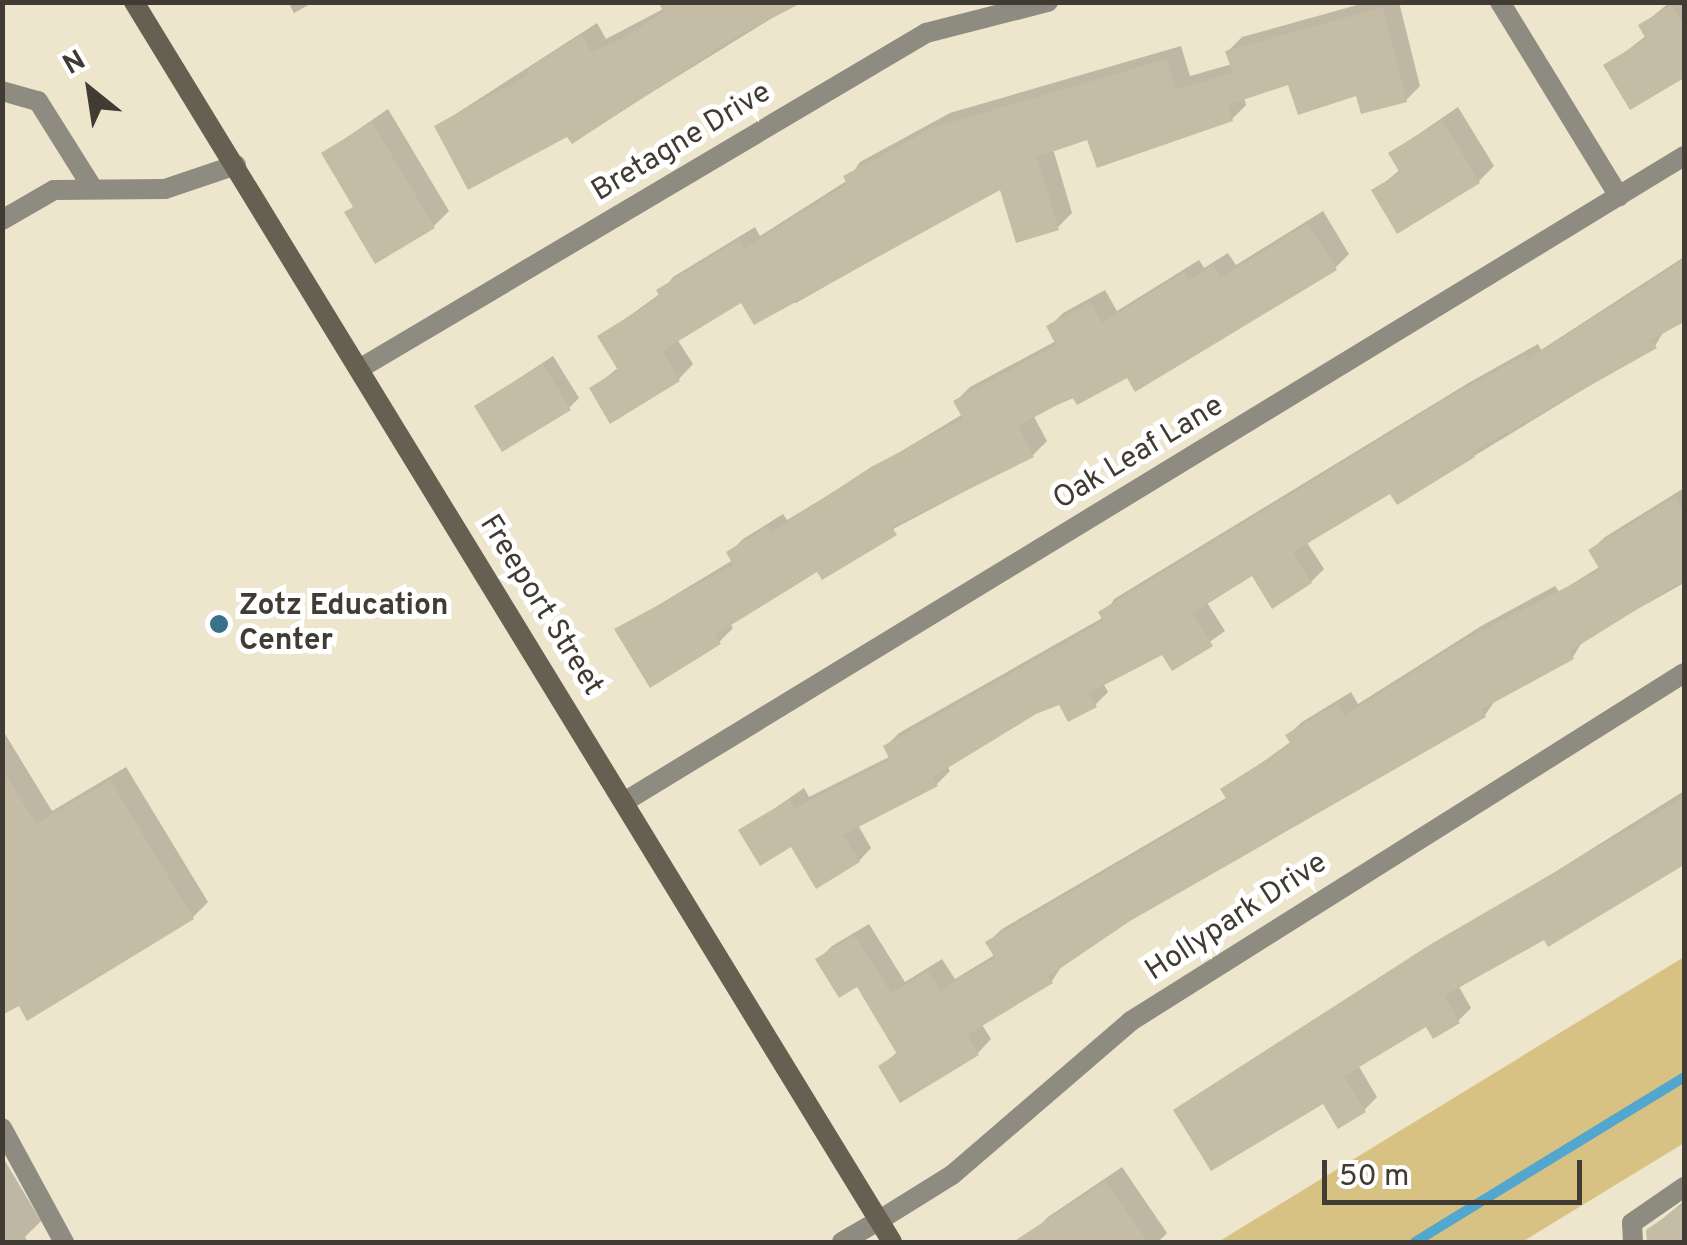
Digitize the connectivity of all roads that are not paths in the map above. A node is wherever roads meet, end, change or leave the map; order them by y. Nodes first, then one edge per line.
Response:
1 (134, 2) edge
2 (1048, 2) edge
3 (1500, 2) edge
4 (2, 91) edge
5 (1684, 156) edge
6 (236, 165) junction
7 (92, 187) junction
8 (1619, 196) junction
9 (2, 220) edge
10 (360, 369) junction
11 (1684, 673) edge
12 (624, 802) junction
13 (2, 1128) edge
14 (1684, 1186) edge
15 (878, 1221) junction
16 (64, 1242) edge
17 (842, 1242) edge
18 (892, 1242) edge
19 (1633, 1242) edge

1 - 6 main road, Freeport Street
2 - 10 street, Bretagne Drive
3 - 8 street
4 - 7 street
5 - 8 street, Oak Leaf Lane
6 - 7 street
6 - 10 main road, Freeport Street
7 - 9 street
8 - 12 street, Oak Leaf Lane
10 - 12 main road, Freeport Street
11 - 15 street, Hollypark Drive
12 - 15 main road, Freeport Street
13 - 16 street
14 - 19 street
15 - 17 street, Hollypark Drive
15 - 18 main road, Freeport Street

